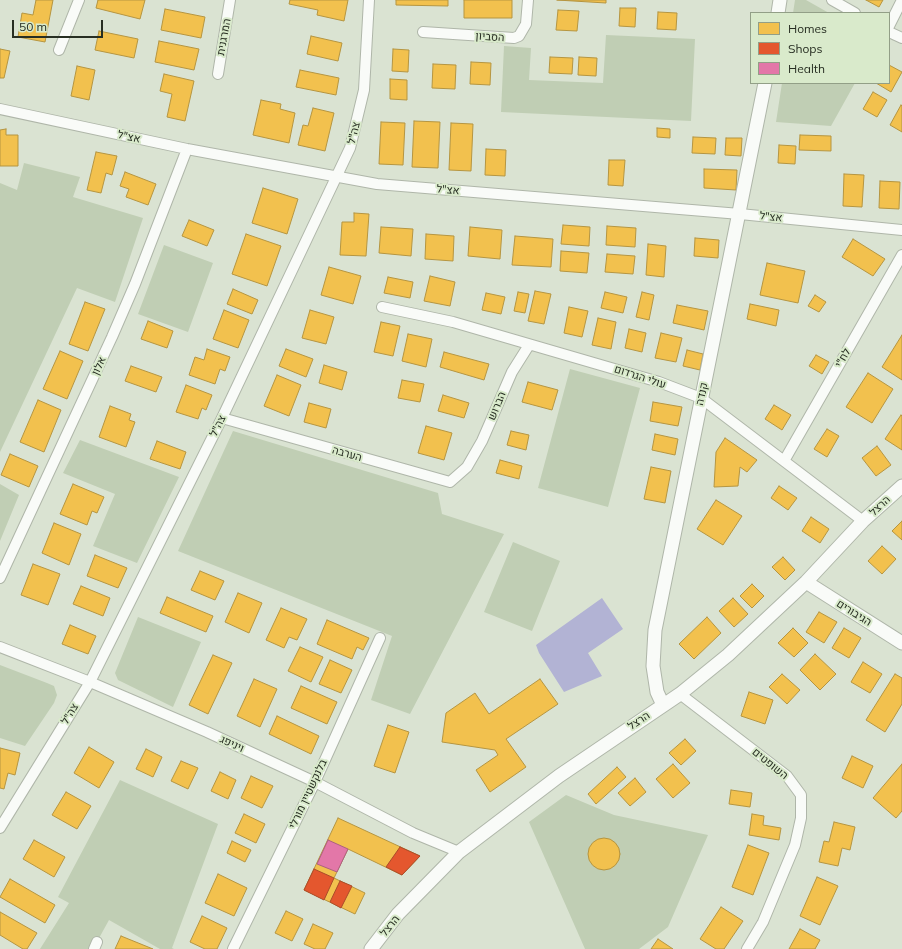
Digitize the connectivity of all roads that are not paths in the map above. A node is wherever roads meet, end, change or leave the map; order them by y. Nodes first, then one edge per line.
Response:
1 (79, 0) edge
2 (230, 0) edge
3 (369, 0) edge
4 (528, 0) edge
5 (780, 0) edge
6 (832, 0) edge
7 (902, 0) edge
8 (778, 12) edge
9 (853, 12) edge
10 (890, 24) edge
11 (423, 32) dead end
12 (890, 32) edge
13 (902, 38) edge
14 (59, 50) dead end
15 (218, 74) dead end
16 (765, 84) edge
17 (0, 109) edge
18 (187, 149) junction
19 (337, 177) junction
20 (740, 214) junction
21 (902, 230) edge
22 (902, 255) edge
23 (382, 307) dead end
24 (529, 345) junction
25 (701, 398) junction
26 (222, 418) junction
27 (784, 461) junction
28 (468, 467) joint
29 (902, 486) edge
30 (864, 521) junction
31 (0, 578) edge
32 (806, 582) junction
33 (380, 638) dead end
34 (902, 643) edge
35 (0, 647) edge
36 (90, 682) junction
37 (680, 694) junction
38 (663, 705) junction
39 (315, 782) junction
40 (0, 828) edge
41 (459, 852) junction
42 (234, 949) edge
43 (371, 949) edge
44 (747, 949) edge

1 - 14 street
2 - 15 street, המרגנית
3 - 19 street, צה"ל
4 - 11 street, הסביון
5 - 8 street
6 - 9 street
7 - 10 street
12 - 13 street
16 - 20 street, קנדה
17 - 18 street, אצ"ל
18 - 19 street, אצ"ל
18 - 31 street, אלון
19 - 20 street, אצ"ל
19 - 26 street, צה"ל
20 - 21 street, אצ"ל
20 - 25 street, קנדה
22 - 27 street, לח"י
23 - 24 street, עולי הגרדום
24 - 25 street, עולי הגרדום
24 - 28 street, הברוש
25 - 27 street, עולי הגרדום
25 - 38 street, קנדה
26 - 28 street, הערבה
26 - 36 street, צה"ל
27 - 30 street, עולי הגרדום
29 - 30 street, הרצל
30 - 32 street, הרצל
32 - 34 street, הגיבורים
32 - 37 street, הרצל
33 - 39 street, בלנקשטיין מורלי
35 - 36 street, ויניפג
36 - 39 street, ויניפג
36 - 40 street, צה"ל
37 - 38 street, הרצל
37 - 44 street, השופטים
38 - 41 street, הרצל
39 - 41 street, ויניפג
39 - 42 street, בלנקשטיין מורלי
41 - 43 street, הרצל

